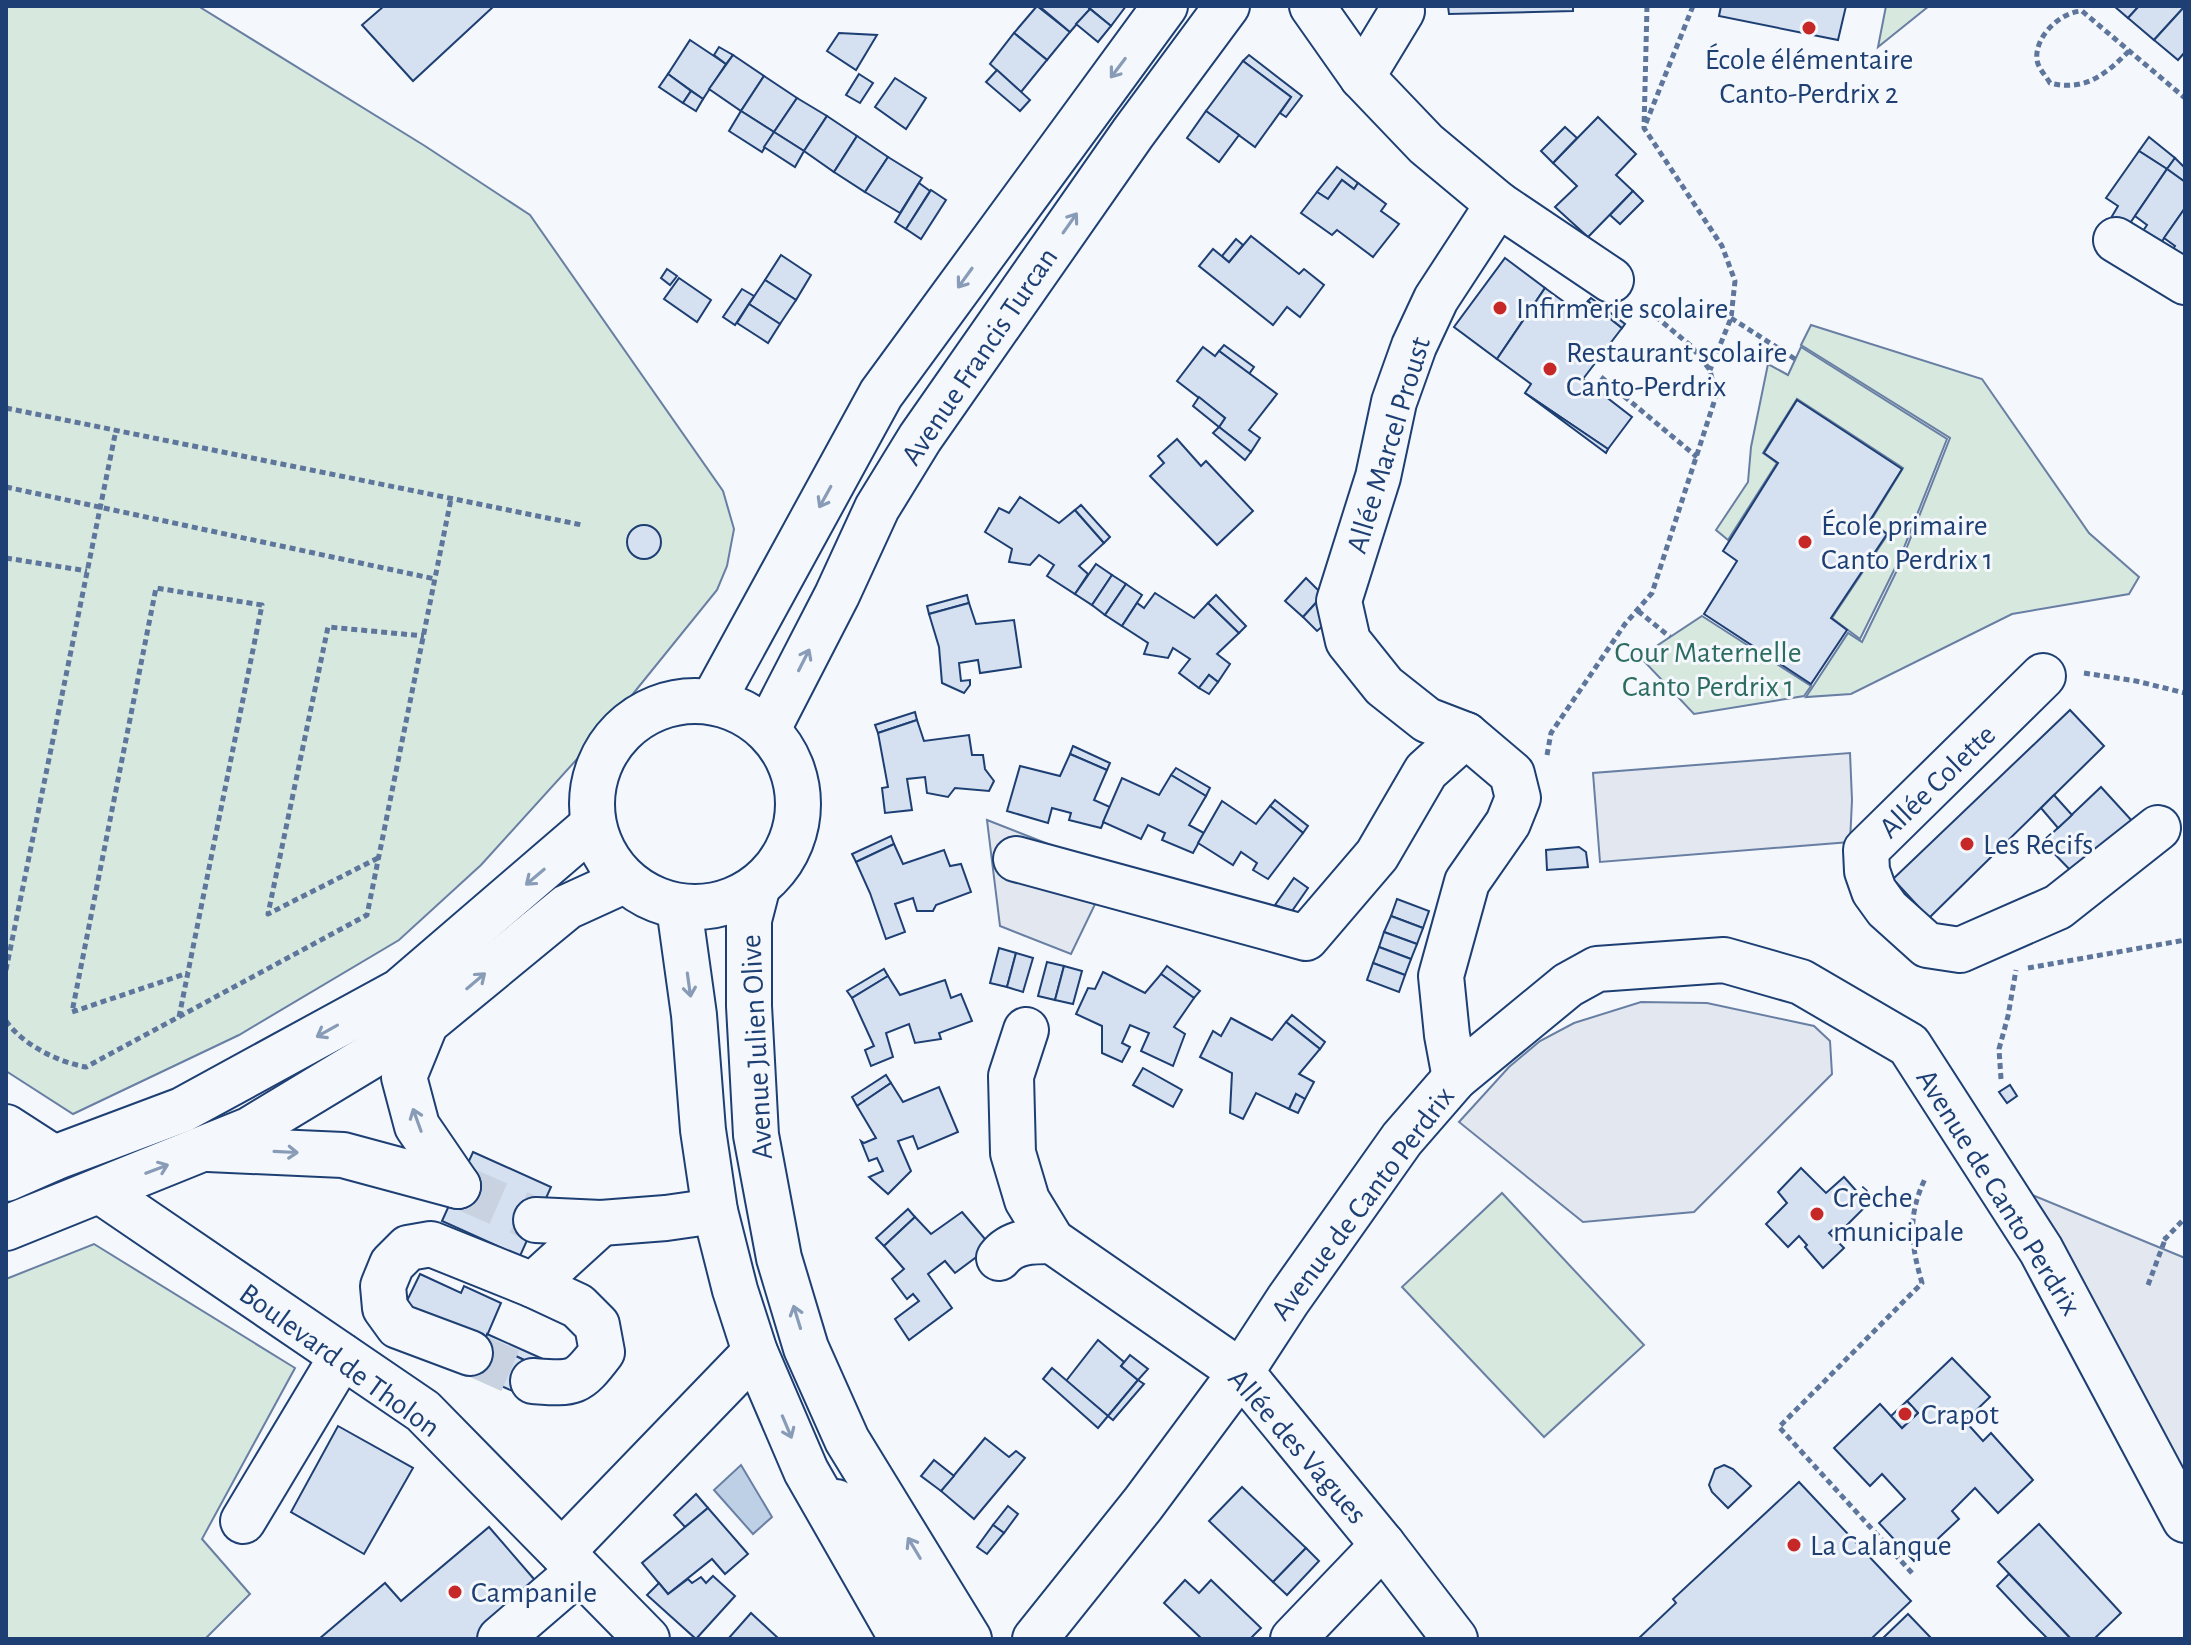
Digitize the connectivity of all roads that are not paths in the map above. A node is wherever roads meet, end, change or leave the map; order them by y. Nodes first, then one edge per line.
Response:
1 (1165, 6) edge
2 (1227, 6) edge
3 (1312, 6) edge
4 (1402, 11) dead end
5 (1362, 77) junction
6 (1498, 204) junction
7 (2116, 240) dead end
8 (1611, 280) road end
9 (2185, 282) edge
10 (2043, 676) road end
11 (713, 701) junction
12 (768, 729) junction
13 (1466, 735) junction
14 (593, 825) junction
15 (2158, 828) dead end
16 (1016, 859) dead end
17 (624, 881) junction
18 (757, 889) junction
19 (679, 907) junction
20 (426, 1023) junction
21 (1026, 1030) dead end
22 (1455, 1078) junction
23 (6, 1127) edge
24 (208, 1149) junction
25 (54, 1158) junction
26 (6, 1179) edge
27 (100, 1191) junction
28 (715, 1211) junction
29 (536, 1220) tunnel mouth
30 (601, 1223) junction
31 (6, 1228) edge
32 (1052, 1241) junction
33 (999, 1258) dead end
34 (533, 1285) junction
35 (755, 1352) junction
36 (470, 1353) tunnel mouth
37 (342, 1356) junction
38 (1241, 1372) junction
39 (533, 1381) tunnel mouth
40 (806, 1471) junction
41 (2185, 1520) edge
42 (243, 1521) dead end
43 (1383, 1545) junction
44 (571, 1561) junction
45 (500, 1639) edge
46 (647, 1639) edge
47 (902, 1639) edge
48 (942, 1639) edge
49 (969, 1639) edge
50 (1035, 1639) edge
51 (1293, 1639) edge
52 (1455, 1639) edge

1 -> 11 street, Avenue Francis Turcan
12 -> 2 street, Avenue Francis Turcan
3 - 5 street
4 - 5 street
5 - 6 street
6 - 8 street
6 - 13 street, Allée Marcel Proust
7 - 9 street
10 - 15 street, Allée Colette
11 - 12 street
11 - 14 street
12 - 18 street
13 - 16 street
13 - 22 street, Allée Marcel Proust
14 - 17 street
14 -> 25 street
17 - 19 street
20 -> 17 street
18 - 19 street
49 -> 18 street, Avenue Julien Olive
19 -> 28 street, Avenue Julien Olive
20 - 24 street
24 -> 20 street
21 - 32 street, Allée des Vagues
22 - 38 street, Avenue de Canto Perdrix
22 - 41 street, Avenue de Canto Perdrix
23 - 25 street
27 -> 24 street
25 - 26 street
27 - 31 street
27 - 37 street, Boulevard de Tholon
28 - 30 street
28 - 35 street, Avenue Julien Olive
29 - 30 street
30 - 34 street
32 - 33 street
32 - 38 street, Allée des Vagues
34 - 36 street
34 - 39 street
35 -> 40 street, Avenue Julien Olive
35 - 44 street
37 - 42 street
37 - 44 street, Boulevard de Tholon
38 - 43 street, Allée des Vagues
38 - 50 street, Avenue de Canto Perdrix
40 - 47 street, Avenue Julien Olive
40 - 48 street, Avenue Julien Olive
43 - 51 street, Allée des Vagues
43 - 52 street, Allée des Vagues
44 - 45 street
44 - 46 street, Boulevard de Tholon

